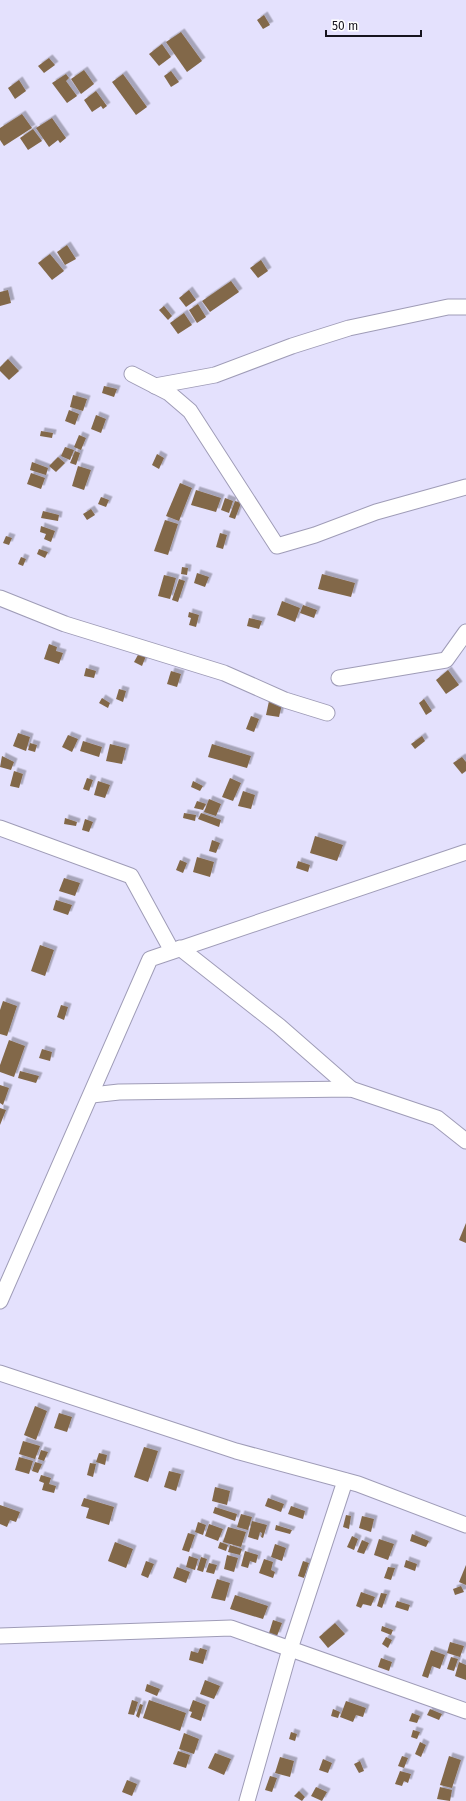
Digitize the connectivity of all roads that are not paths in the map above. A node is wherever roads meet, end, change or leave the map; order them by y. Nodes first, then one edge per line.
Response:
1 (466, 307) edge
2 (132, 374) dead end
3 (155, 386) junction
4 (466, 487) edge
5 (0, 598) edge
6 (466, 632) edge
7 (339, 678) dead end
8 (327, 713) dead end
9 (0, 828) edge
10 (466, 852) edge
11 (176, 950) junction
12 (351, 1089) junction
13 (92, 1095) junction
14 (466, 1141) edge
15 (0, 1301) edge
16 (0, 1374) edge
17 (345, 1481) junction
18 (466, 1525) edge
19 (0, 1636) edge
20 (290, 1649) junction
21 (466, 1711) edge
22 (247, 1801) edge

1 - 3 street
2 - 3 street
3 - 4 street
5 - 8 street
6 - 7 street
9 - 11 street
10 - 11 street
11 - 12 street
11 - 13 street
12 - 13 street
12 - 14 street
13 - 15 street
16 - 17 street
17 - 18 street
17 - 20 street
19 - 20 street
20 - 21 street
20 - 22 street

